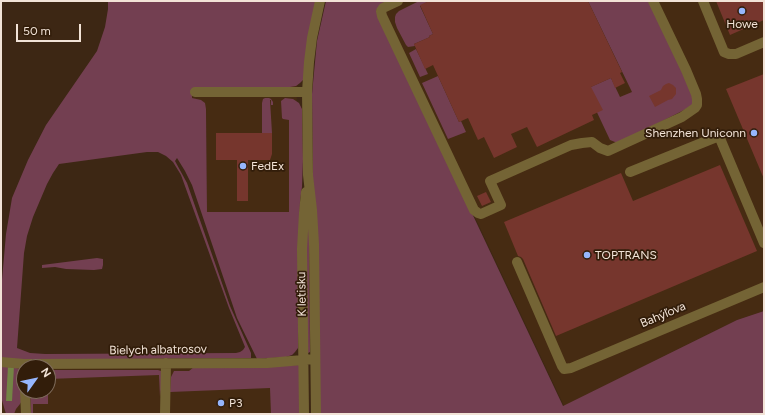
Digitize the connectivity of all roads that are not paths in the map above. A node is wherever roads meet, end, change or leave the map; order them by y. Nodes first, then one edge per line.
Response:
1 (320, 1) edge
2 (398, 1) edge
3 (653, 1) edge
4 (702, 1) edge
5 (764, 42) edge
6 (195, 92) dead end
7 (307, 92) junction
8 (630, 172) dead end
9 (308, 174) junction
10 (764, 243) edge
11 (517, 262) dead end
12 (764, 287) edge
13 (315, 359) junction
14 (303, 360) junction
15 (1, 362) edge
16 (166, 363) junction
17 (16, 364) edge
18 (56, 365) edge
19 (25, 399) edge
20 (26, 414) edge
21 (165, 414) edge
22 (304, 414) edge
23 (316, 414) edge

1 - 7 street, K letisku
2 - 3 street
4 - 5 street
6 - 7 street
7 - 9 street, K letisku
8 - 10 street
9 - 13 street, K letisku
9 - 14 street, K letisku
11 - 12 street, Bahýľova
13 - 14 street, Bielych albatrosov
13 - 23 street, K letisku
14 - 16 street, Bielych albatrosov
14 - 22 street, K letisku
15 - 17 street, Bielych albatrosov
16 - 18 street, Bielych albatrosov
16 - 21 street
19 - 20 street

